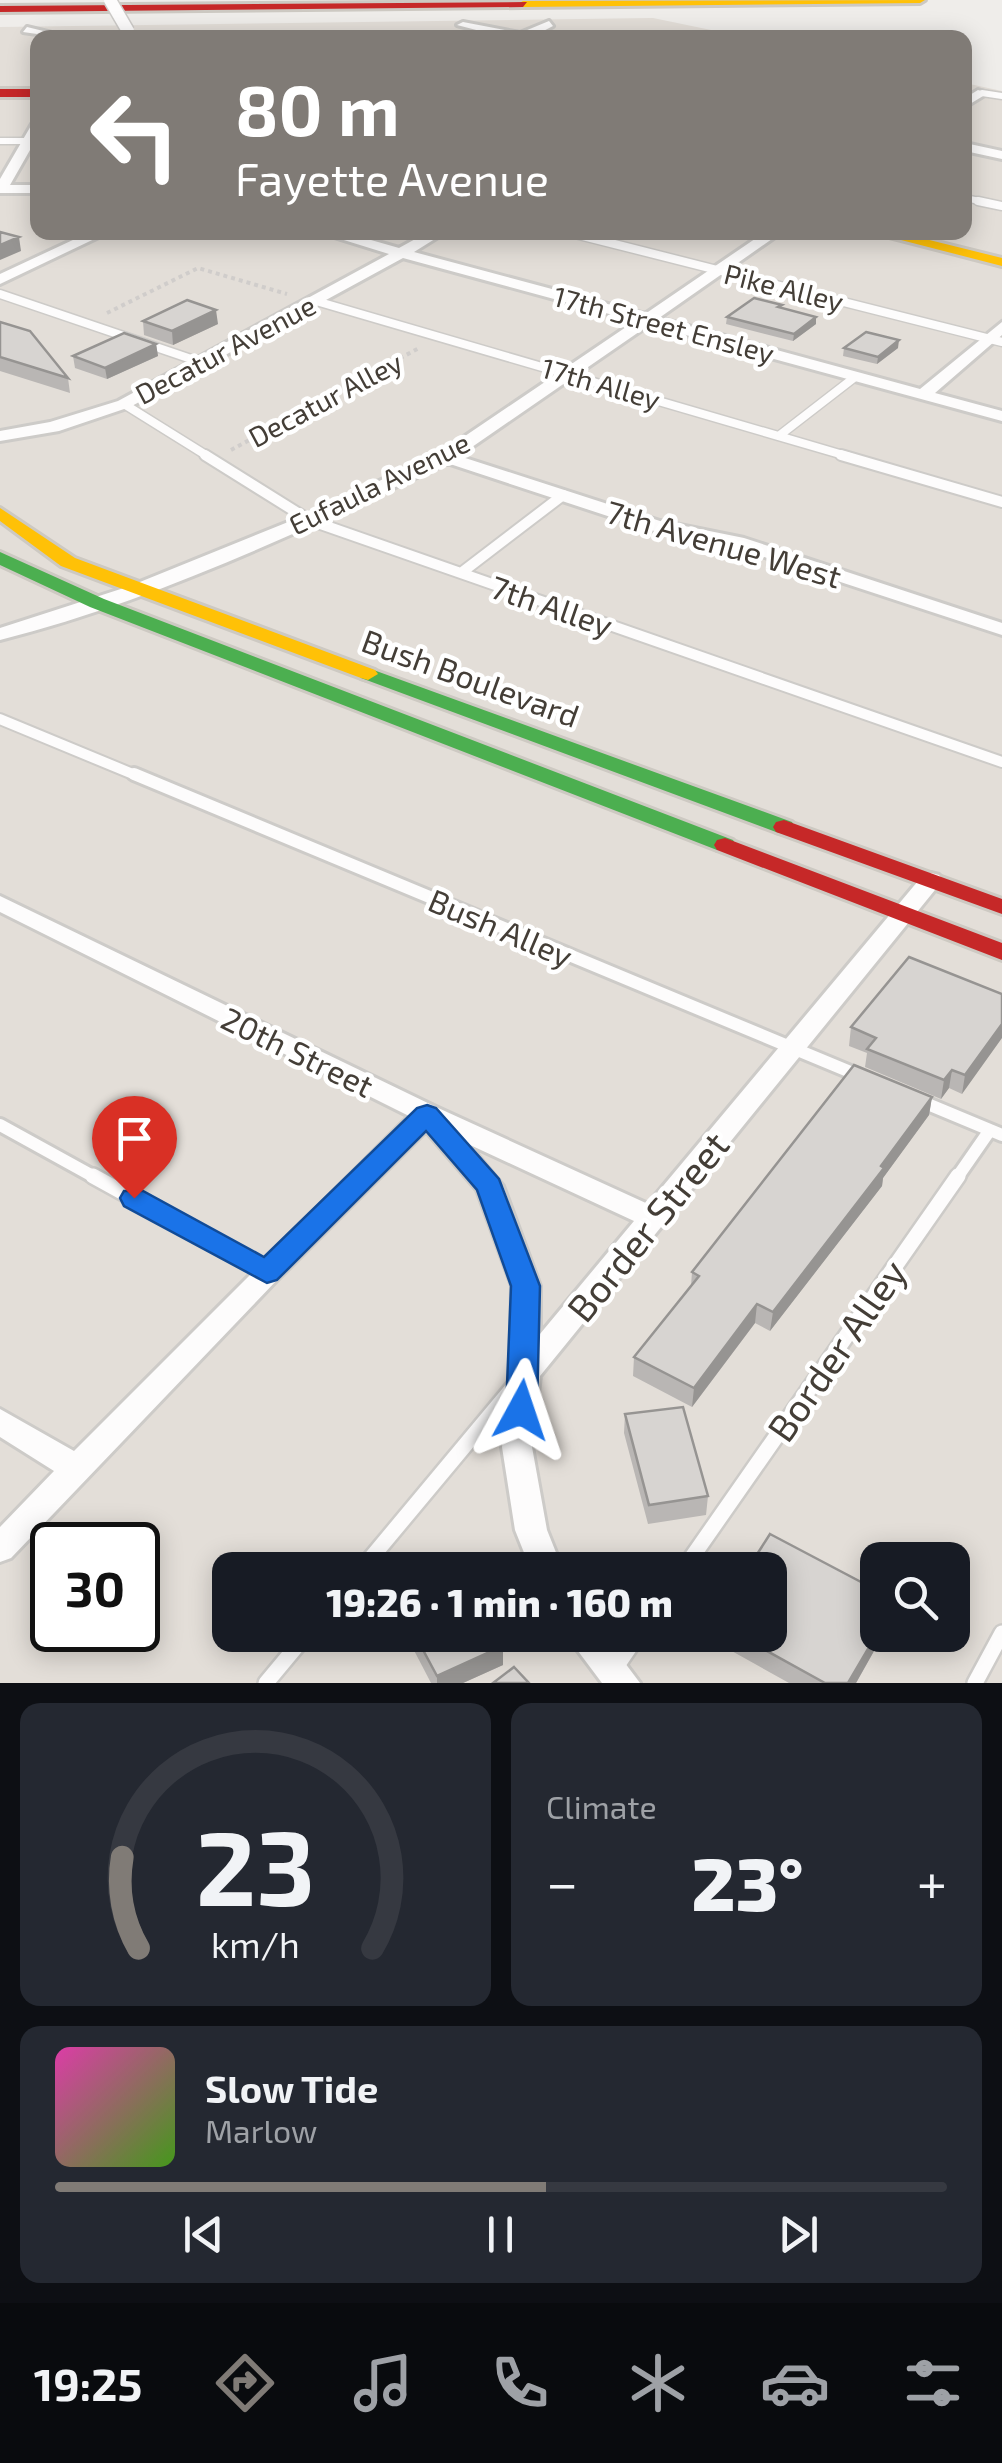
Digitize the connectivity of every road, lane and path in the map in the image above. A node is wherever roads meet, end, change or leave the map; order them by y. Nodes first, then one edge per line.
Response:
1 (110, 0) edge
2 (920, 0) edge
3 (0, 9) edge
4 (548, 24) dead end
5 (463, 25) dead end
6 (27, 30) dead end
7 (128, 30) edge
8 (487, 30) edge
9 (535, 30) edge
10 (30, 31) edge
11 (0, 92) edge
12 (30, 92) edge
13 (982, 93) joint
14 (1002, 96) edge
15 (972, 99) edge
16 (0, 142) edge
17 (30, 142) edge
18 (30, 146) edge
19 (972, 149) edge
20 (1002, 155) edge
21 (0, 189) edge
22 (30, 189) edge
23 (972, 200) edge
24 (1002, 206) edge
25 (85, 240) edge
26 (354, 240) edge
27 (425, 240) edge
28 (598, 240) edge
29 (764, 240) edge
30 (910, 240) edge
31 (402, 253) junction
32 (1002, 262) edge
33 (720, 271) junction
34 (0, 280) edge
35 (0, 294) edge
36 (316, 301) junction
37 (647, 320) junction
38 (87, 324) junction
39 (1002, 327) edge
40 (440, 337) junction
41 (995, 340) edge
42 (203, 364) junction
43 (568, 374) junction
44 (855, 377) junction
45 (923, 395) junction
46 (124, 404) junction
47 (1002, 416) edge
48 (780, 435) junction
49 (0, 436) edge
50 (446, 457) junction
51 (210, 461) junction
52 (564, 495) junction
53 (1002, 502) edge
54 (0, 514) edge
55 (309, 520) junction
56 (0, 558) edge
57 (461, 573) junction
58 (138, 590) junction
59 (96, 602) junction
60 (1002, 629) edge
61 (0, 634) edge
62 (0, 719) edge
63 (1002, 762) edge
64 (931, 880) junction
65 (0, 904) edge
66 (1002, 907) edge
67 (903, 914) junction
68 (1002, 952) edge
69 (793, 1048) junction
70 (882, 1086) edge
71 (900, 1093) edge
72 (427, 1114) junction
73 (0, 1125) edge
74 (996, 1132) edge
75 (653, 1218) junction
76 (267, 1272) junction
77 (526, 1373) junction
78 (0, 1421) edge
79 (76, 1469) junction
80 (0, 1548) edge
81 (375, 1552) edge
82 (539, 1552) edge
83 (696, 1552) edge
84 (1002, 1633) edge
85 (292, 1652) edge
86 (596, 1652) edge
87 (630, 1652) edge
88 (617, 1678) edge
89 (266, 1683) edge
90 (975, 1683) edge

1 - 7 street, bridge
2 - 3 main road
4 - 9 street
5 - 8 street
6 - 10 street
11 - 12 main road
13 - 14 lane
13 - 15 street
16 - 17 lane
18 - 21 street
19 - 20 street
21 - 22 street
23 - 24 lane
25 - 34 street
26 - 31 street, 17th Street Ensley
27 - 31 street, Decatur Avenue
28 - 33 lane, Pike Alley
29 - 33 street, Eufaula Avenue
30 - 32 main road
31 - 36 street, Decatur Avenue
31 - 37 street, 17th Street Ensley
33 - 37 street, Eufaula Avenue
33 - 41 lane, Pike Alley
35 - 38 lane
36 - 38 path
36 - 40 lane, 17th Alley
36 - 42 street, Decatur Avenue
37 - 43 street, Eufaula Avenue
37 - 44 street, 17th Street Ensley
38 - 42 lane
39 - 41 street
40 - 43 lane, 17th Alley
40 - 51 path, Decatur Alley
41 - 45 street
42 - 46 street, Decatur Avenue
43 - 48 lane, 17th Alley
43 - 50 street, Eufaula Avenue
44 - 45 street, 17th Street Ensley
44 - 48 lane
45 - 47 street, 17th Street Ensley
46 - 49 street, Decatur Avenue
46 - 51 lane, 7th Alley
48 - 53 lane, 17th Alley
50 - 52 street, 7th Avenue West
50 - 55 street, Eufaula Avenue
51 - 55 lane, 7th Alley
52 - 57 lane
52 - 60 street, 7th Avenue West
54 - 58 main road, Bush Boulevard
55 - 57 lane, 7th Alley
55 - 58 street, Eufaula Avenue
56 - 59 main road, Bush Boulevard
57 - 63 lane, 7th Alley
58 - 59 street, Eufaula Avenue
58 - 64 main road, Bush Boulevard
59 - 61 street, Eufaula Avenue
59 - 67 main road, Bush Boulevard
62 - 69 lane, Bush Alley
64 - 66 main road, Bush Boulevard
64 - 67 street, Border Street
65 - 72 street, 20th Street
67 - 68 main road, Bush Boulevard
67 - 69 street, Border Street
69 - 70 lane, Bush Alley
69 - 75 street, Border Street
71 - 74 lane
72 - 75 street, 20th Street
72 - 76 street
72 - 77 street
73 - 76 lane
74 - 83 lane, Border Alley
75 - 77 street, Border Street
76 - 79 street
77 - 81 lane, Border Street
77 - 82 street
78 - 79 street
79 - 80 street
84 - 90 lane
85 - 89 lane
86 - 88 street
87 - 88 lane

